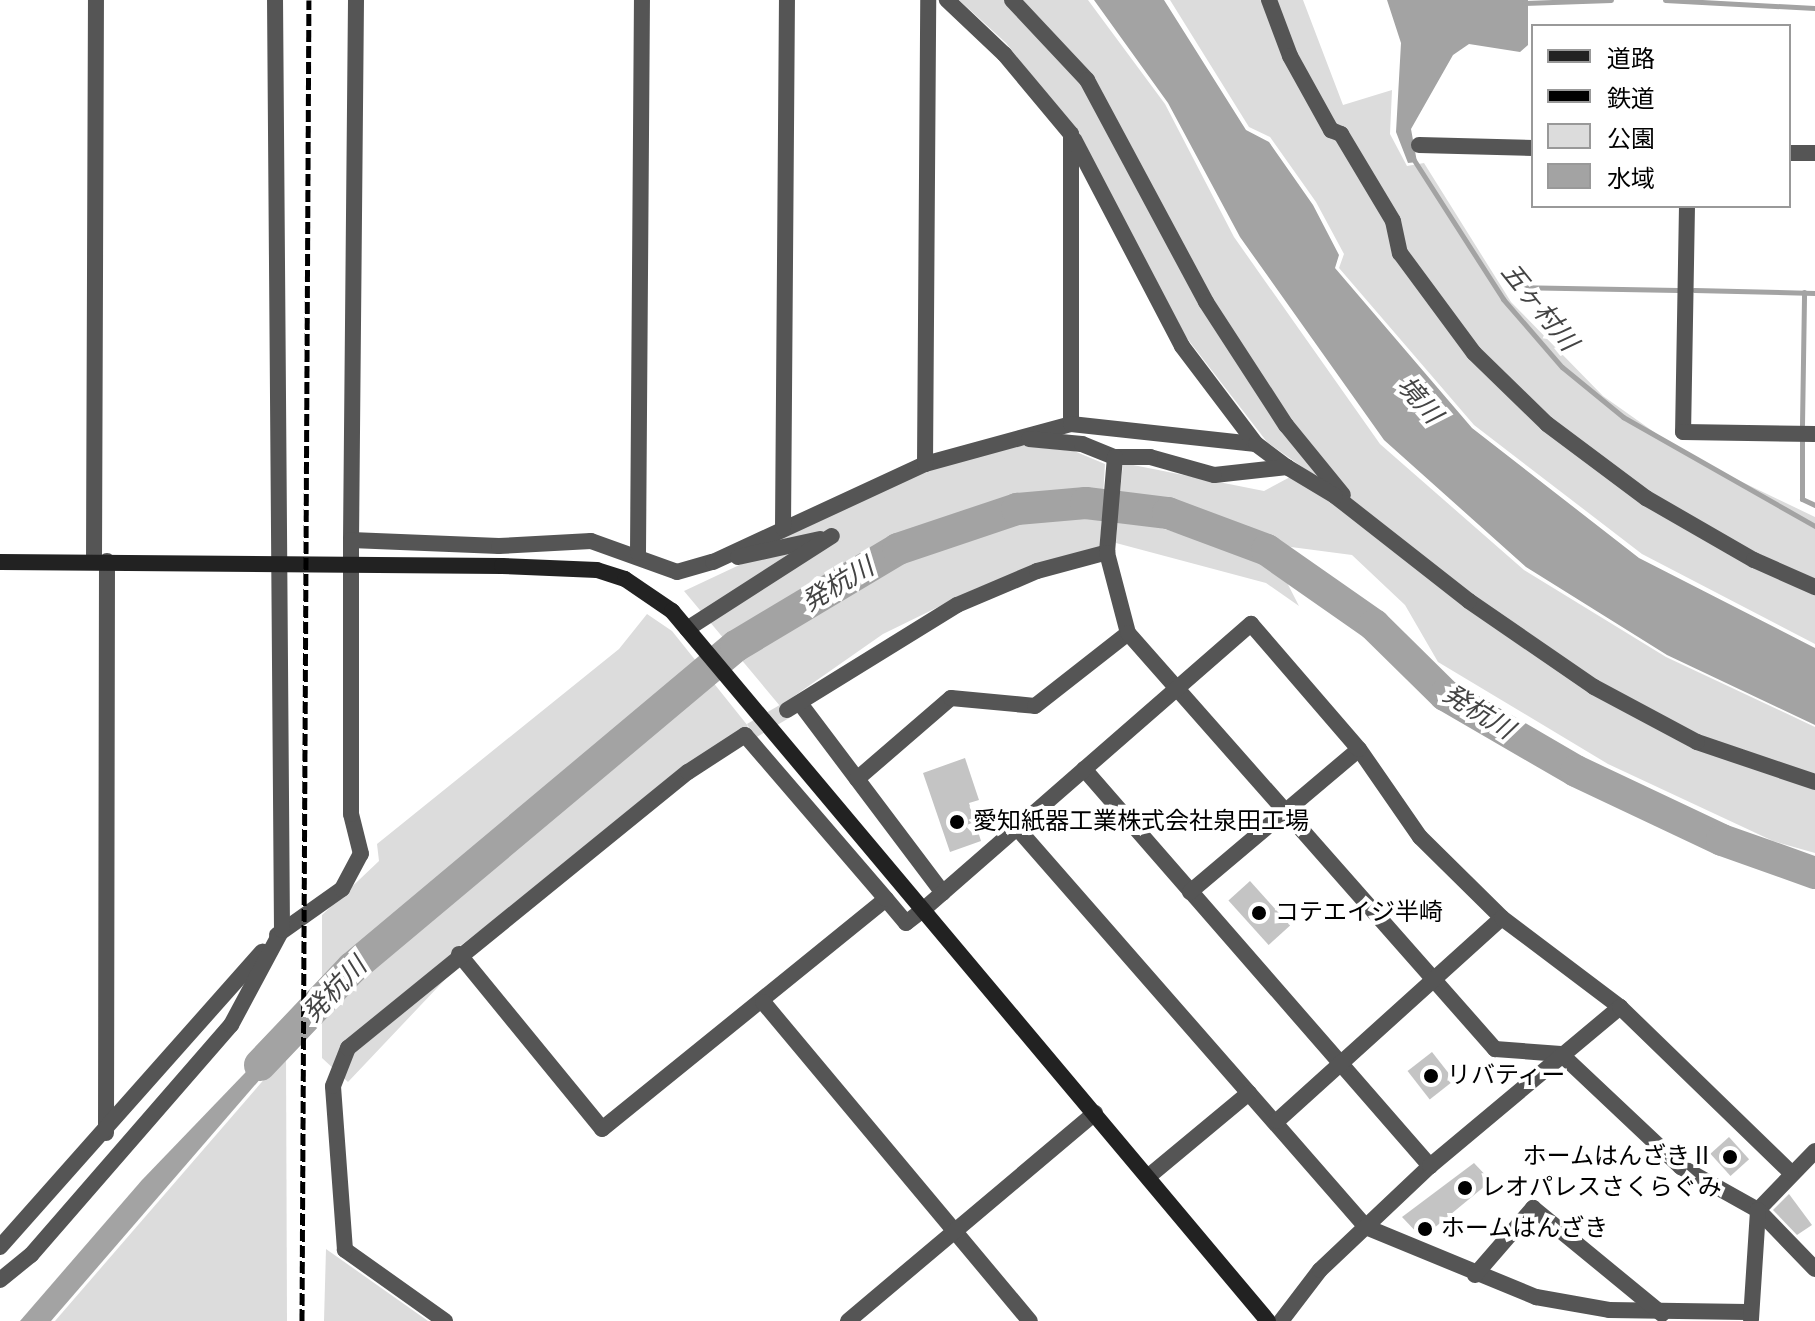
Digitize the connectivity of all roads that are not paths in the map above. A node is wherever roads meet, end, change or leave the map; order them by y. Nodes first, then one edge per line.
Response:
1 (96, 0) edge
2 (275, 0) edge
3 (356, 0) edge
4 (642, 0) edge
5 (787, 0) edge
6 (928, 0) edge
7 (947, 0) edge
8 (1012, 0) edge
9 (1269, 0) edge
10 (1071, 134) junction
11 (1419, 145) dead end
12 (1531, 148) edge
13 (1791, 153) edge
14 (1815, 153) edge
15 (1687, 208) edge
16 (1071, 424) junction
17 (1815, 434) edge
18 (1015, 438) junction
19 (1256, 444) junction
20 (1115, 457) junction
21 (925, 464) junction
22 (1287, 467) junction
23 (1356, 512) junction
24 (783, 528) junction
25 (351, 540) junction
26 (1108, 551) junction
27 (638, 553) junction
28 (283, 561) junction
29 (0, 562) edge
30 (100, 562) junction
31 (713, 562) junction
32 (351, 564) junction
33 (1815, 587) edge
34 (690, 632) junction
35 (1128, 633) junction
36 (1174, 688) junction
37 (1359, 749) junction
38 (1084, 769) junction
39 (857, 779) junction
40 (1815, 782) edge
41 (1285, 814) junction
42 (1017, 828) junction
43 (1190, 892) junction
44 (943, 893) junction
45 (886, 899) junction
46 (924, 909) junction
47 (1502, 918) junction
48 (282, 930) junction
49 (459, 954) junction
50 (1434, 980) junction
51 (763, 1002) junction
52 (1620, 1007) junction
53 (1561, 1054) junction
54 (1341, 1064) junction
55 (1249, 1093) junction
56 (1095, 1113) junction
57 (1277, 1121) junction
58 (106, 1133) junction
59 (1815, 1151) edge
60 (1430, 1166) junction
61 (1791, 1173) junction
62 (1149, 1176) junction
63 (1758, 1210) junction
64 (1366, 1227) junction
65 (956, 1231) junction
66 (7, 1234) edge
67 (0, 1247) edge
68 (1815, 1269) edge
69 (1475, 1275) junction
70 (0, 1280) edge
71 (1662, 1314) junction
72 (1750, 1317) edge
73 (445, 1321) edge
74 (848, 1321) edge
75 (1030, 1321) edge
76 (1268, 1321) edge
77 (1281, 1321) edge

1 - 30 street
2 - 28 street
3 - 25 street
4 - 27 street
5 - 24 street
6 - 21 street
7 - 10 street
8 - 23 street
9 - 33 street
10 - 16 street
10 - 19 street
11 - 12 street
13 - 14 street
15 - 17 street
16 - 18 street
16 - 19 street
18 - 20 street
18 - 21 street
19 - 22 street
20 - 22 street
20 - 26 street
21 - 24 street
22 - 23 street
23 - 40 street
24 - 31 street
25 - 27 street
25 - 32 street
26 - 35 street
26 - 39 street
27 - 31 street
28 - 30 street
28 - 32 street
28 - 48 street
29 - 30 street
30 - 58 street
31 - 34 street
32 - 34 street
32 - 48 street
34 - 46 street
35 - 36 street
35 - 39 street
36 - 37 street
36 - 38 street
36 - 41 street
37 - 41 street
37 - 47 street
38 - 42 street
38 - 43 street
39 - 44 street
41 - 43 street
41 - 50 street
42 - 44 street
42 - 55 street
43 - 54 street
44 - 46 street
45 - 46 street
45 - 49 street
45 - 51 street
46 - 56 street
47 - 50 street
47 - 52 street
48 - 58 street
48 - 70 street
49 - 51 street
49 - 73 street
50 - 53 street
50 - 54 street
51 - 65 street
52 - 53 street
52 - 61 street
53 - 60 street
53 - 63 street
54 - 57 street
54 - 60 street
55 - 57 street
55 - 62 street
56 - 62 street
56 - 65 street
57 - 64 street
58 - 66 street
59 - 61 street
60 - 64 street
61 - 63 street
62 - 76 street
63 - 68 street
63 - 72 street
64 - 69 street
64 - 77 street
65 - 74 street
65 - 75 street
66 - 67 street
69 - 71 street
69 - 71 street
71 - 72 street

